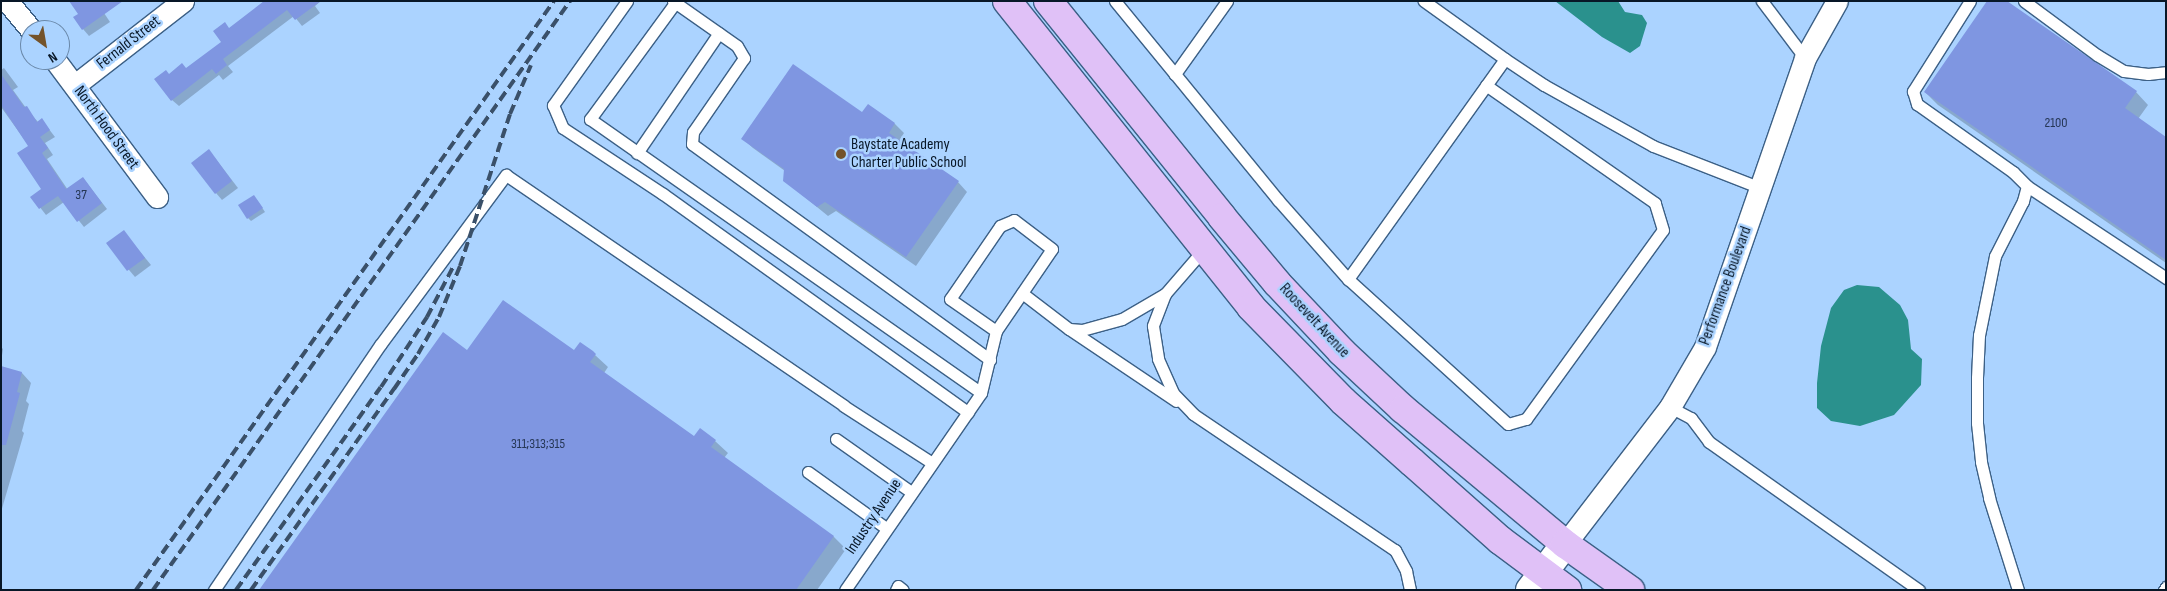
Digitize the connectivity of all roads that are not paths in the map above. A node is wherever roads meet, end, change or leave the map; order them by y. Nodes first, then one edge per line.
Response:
1 (8, 1) edge
2 (183, 1) edge
3 (627, 1) edge
4 (1006, 1) edge
5 (1048, 1) edge
6 (1115, 1) edge
7 (1227, 1) edge
8 (1424, 1) edge
9 (1762, 1) edge
10 (1837, 1) edge
11 (1970, 1) edge
12 (2024, 1) edge
13 (674, 2) edge
14 (23, 20) edge
15 (719, 33) junction
16 (1805, 58) junction
17 (1505, 59) junction
18 (63, 70) edge
19 (2166, 72) edge
20 (1174, 74) junction
21 (74, 85) junction
22 (1486, 85) junction
23 (637, 153) junction
24 (2027, 186) junction
25 (1761, 188) junction
26 (157, 197) dead end
27 (1204, 249) junction
28 (2166, 278) edge
29 (1348, 279) junction
30 (1022, 293) junction
31 (1164, 294) junction
32 (1069, 329) junction
33 (996, 331) junction
34 (990, 360) junction
35 (981, 393) junction
36 (1670, 407) junction
37 (1188, 408) junction
38 (968, 412) junction
39 (836, 439) dead end
40 (931, 462) junction
41 (808, 472) dead end
42 (911, 492) junction
43 (886, 528) junction
44 (1565, 544) junction
45 (1536, 581) edge
46 (214, 590) edge
47 (844, 590) edge
48 (1410, 590) edge
49 (1567, 590) edge
50 (1630, 590) edge
51 (1919, 590) edge
52 (2018, 590) edge

1 - 14 street
2 - 21 street, Fernald Street
3 - 38 lane
4 - 27 main road
5 - 44 main road, Roosevelt Avenue
6 - 20 lane
7 - 20 lane
8 - 17 lane
9 - 16 lane
10 - 16 street, Performance Boulevard
11 - 24 lane
12 - 19 lane
13 - 15 lane
13 - 23 lane
15 - 23 lane
15 - 34 lane
16 - 25 street, Performance Boulevard
17 - 22 lane
17 - 25 lane
18 - 21 street, North Hood Street
20 - 29 lane
21 - 26 street, North Hood Street
22 - 29 lane
22 - 29 lane
23 - 35 lane
24 - 28 lane
24 - 52 lane
25 - 36 street, Performance Boulevard
27 - 31 lane
27 - 45 main road
30 - 32 lane
30 - 33 lane
30 - 33 lane
31 - 32 lane
31 - 37 lane
32 - 37 lane
33 - 34 lane, Industry Avenue
34 - 35 lane, Industry Avenue
35 - 38 lane, Industry Avenue
36 - 44 street, Performance Boulevard
36 - 51 lane
37 - 48 lane
38 - 40 lane, Industry Avenue
39 - 42 lane
40 - 42 lane, Industry Avenue
40 - 46 lane
41 - 43 lane
42 - 43 lane, Industry Avenue
43 - 47 lane, Industry Avenue
44 - 45 street
44 - 50 main road, Roosevelt Avenue
45 - 49 main road

